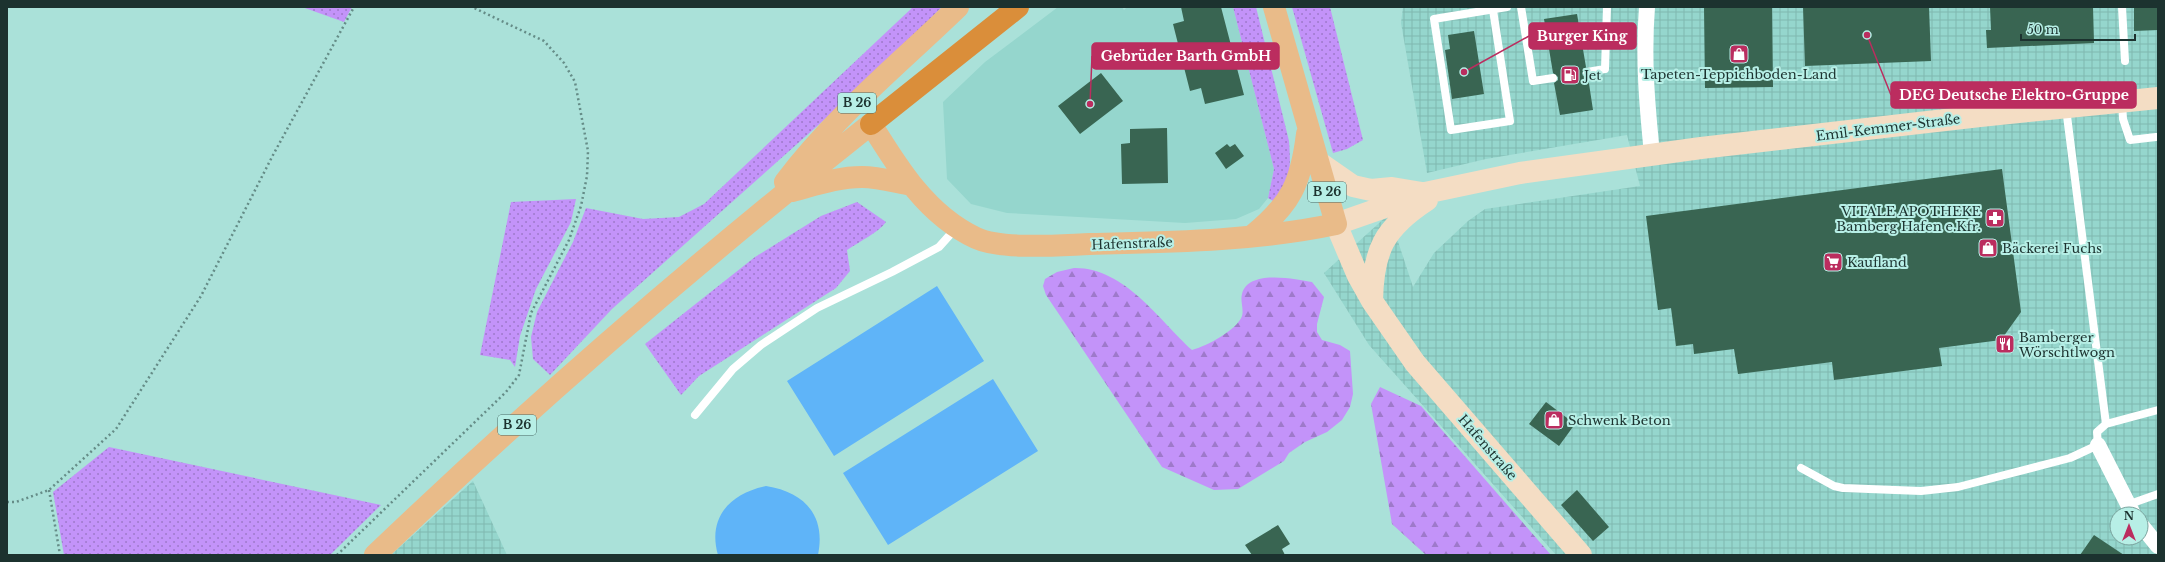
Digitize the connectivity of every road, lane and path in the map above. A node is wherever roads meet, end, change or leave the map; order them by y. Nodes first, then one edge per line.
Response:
1 (354, 7) edge
2 (472, 7) edge
3 (958, 7) edge
4 (1018, 7) edge
5 (1274, 7) edge
6 (1507, 7) edge
7 (1521, 7) edge
8 (1608, 7) edge
9 (1647, 7) edge
10 (2122, 7) edge
11 (1493, 10) junction
12 (2125, 61) dead end
13 (1587, 72) dead end
14 (1553, 78) dead end
15 (2158, 98) edge
16 (2122, 102) junction
17 (2066, 108) junction
18 (871, 124) junction
19 (1308, 128) junction
20 (2156, 137) dead end
21 (1652, 154) junction
22 (1317, 160) junction
23 (912, 185) junction
24 (1435, 191) junction
25 (783, 194) junction
26 (764, 208) junction
27 (1336, 224) junction
28 (957, 228) junction
29 (1253, 235) junction
30 (1372, 301) junction
31 (2158, 410) edge
32 (695, 415) dead end
33 (2106, 424) junction
34 (2098, 445) junction
35 (1801, 468) dead end
36 (49, 490) junction
37 (2158, 494) edge
38 (7, 502) edge
39 (2128, 506) edge
40 (2136, 506) edge
41 (60, 555) edge
42 (337, 555) edge
43 (375, 555) edge
44 (1581, 555) edge

1 - 36 path
2 - 42 path
3 - 26 main road, B 26
4 - 18 highway
5 - 19 main road, B 26
6 - 11 lane
7 - 14 lane
8 - 13 lane
9 - 21 street
10 - 12 lane
11 - 11 lane
15 - 16 street, Emil-Kemmer-Straße
16 - 17 street, Emil-Kemmer-Straße
16 - 20 lane
17 - 21 street, Emil-Kemmer-Straße
17 - 33 lane
18 - 23 main road, Hafenstraße
18 - 25 main road, B 26
19 - 22 main road, B 26
19 - 29 main road
21 - 24 street, Emil-Kemmer-Straße
22 - 24 street
22 - 27 main road, B 26
23 - 25 main road
23 - 28 main road, Hafenstraße
24 - 27 street
24 - 30 street
25 - 26 main road, B 26
26 - 43 main road, B 26
27 - 29 main road, Hafenstraße
27 - 30 street, Hafenstraße
28 - 29 main road, Hafenstraße
28 - 32 lane
30 - 44 street, Hafenstraße
31 - 33 lane
33 - 34 lane
34 - 35 lane
34 - 39 street
36 - 38 path
36 - 41 path
37 - 40 lane

